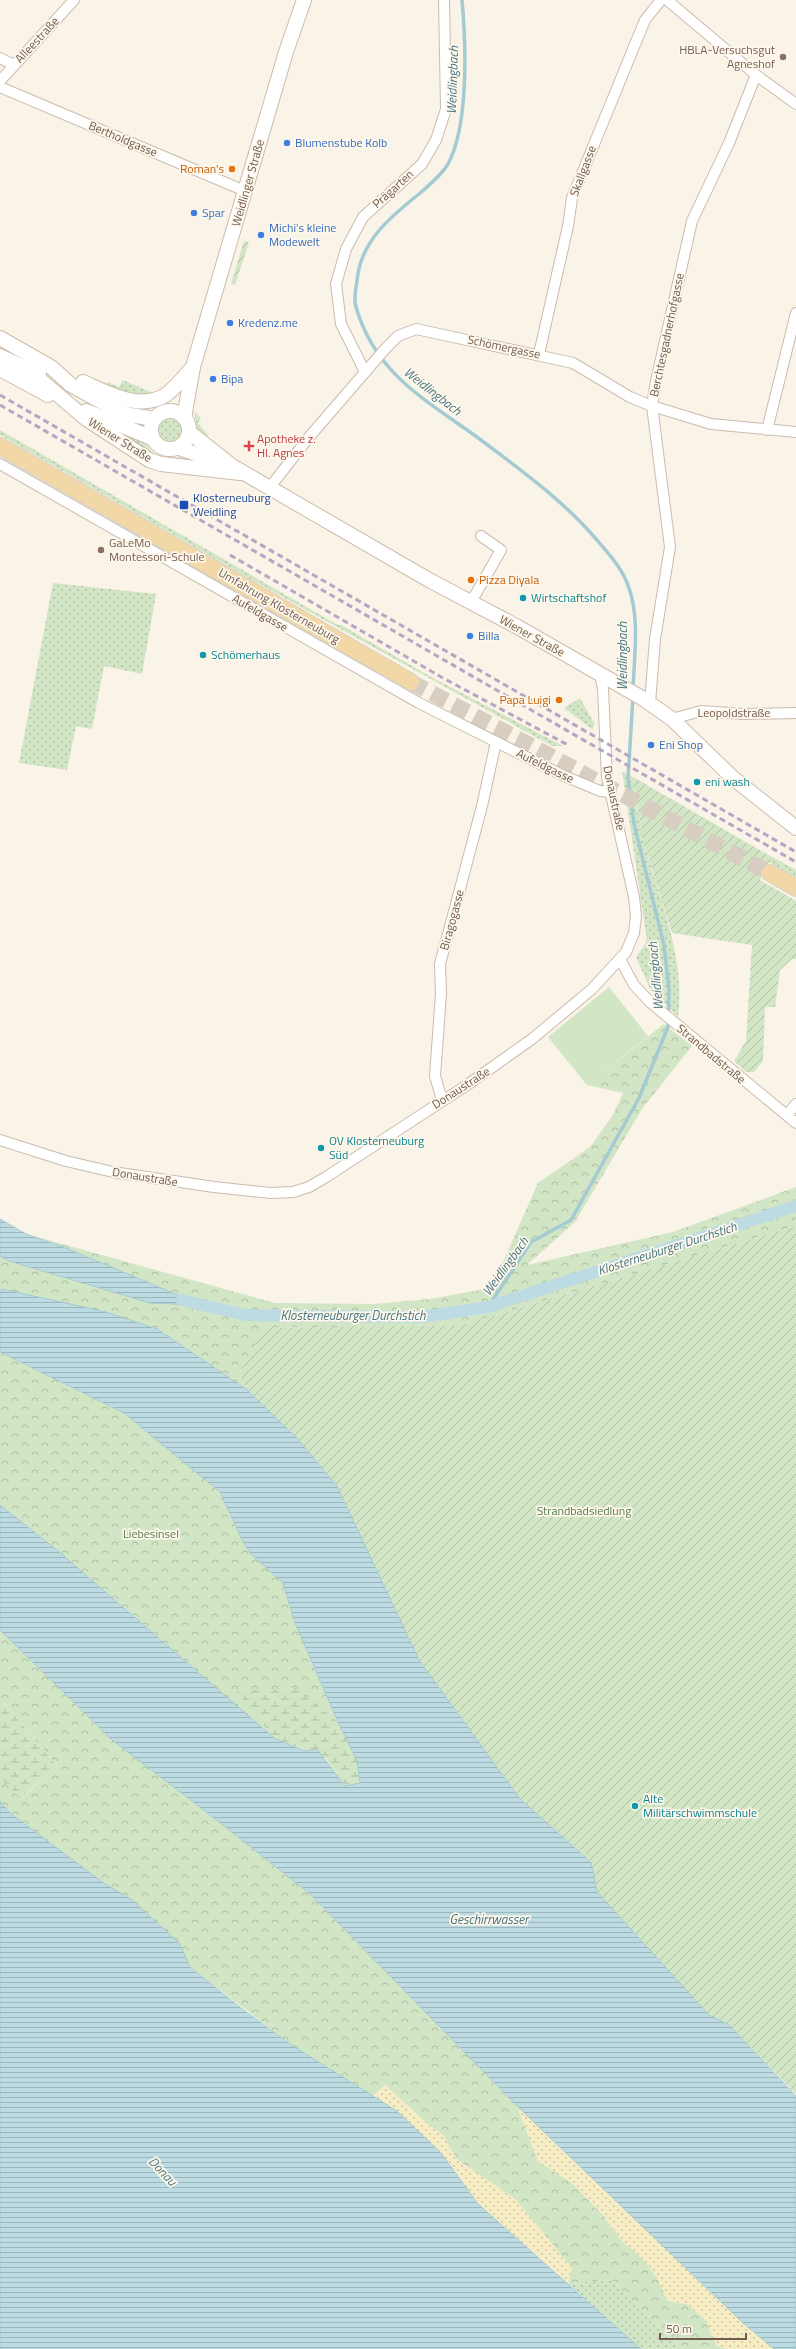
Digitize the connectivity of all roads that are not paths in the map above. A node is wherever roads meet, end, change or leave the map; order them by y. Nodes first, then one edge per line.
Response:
1 (74, 0) edge
2 (304, 0) edge
3 (444, 0) edge
4 (661, 0) edge
5 (667, 0) edge
6 (0, 58) edge
7 (14, 64) junction
8 (756, 75) junction
9 (0, 81) edge
10 (0, 87) edge
11 (796, 104) edge
12 (245, 191) junction
13 (796, 312) edge
14 (0, 338) edge
15 (539, 354) junction
16 (0, 356) edge
17 (51, 367) junction
18 (193, 367) junction
19 (0, 368) edge
20 (367, 370) junction
21 (30, 371) junction
22 (72, 385) junction
23 (71, 405) junction
24 (652, 406) junction
25 (168, 411) junction
26 (184, 418) junction
27 (155, 419) junction
28 (767, 430) junction
29 (189, 432) junction
30 (796, 432) edge
31 (152, 438) junction
32 (0, 446) edge
33 (178, 448) junction
34 (0, 464) edge
35 (232, 466) junction
36 (246, 474) junction
37 (270, 487) junction
38 (481, 536) dead end
39 (470, 602) junction
40 (600, 674) junction
41 (411, 682) tunnel mouth
42 (646, 700) junction
43 (796, 713) edge
44 (672, 719) junction
45 (496, 742) junction
46 (611, 792) junction
47 (796, 828) edge
48 (770, 873) tunnel mouth
49 (796, 888) edge
50 (620, 959) junction
51 (440, 1096) junction
52 (796, 1104) edge
53 (787, 1115) junction
54 (796, 1123) edge
55 (0, 1140) edge

1 - 7 street, Alleestraße
2 - 12 main road, Weidlinger Straße
3 - 20 street, Prägarten
4 - 15 street, Skallgasse
5 - 8 street
6 - 7 street
7 - 9 street, Alleestraße
8 - 11 street
8 - 24 street, Berchtesgadnerhofgasse
10 - 12 street, Bertholdgasse
12 - 18 main road, Weidlinger Straße
13 - 28 street
14 - 17 main road, Wiener Straße
15 - 20 street, Schömergasse
15 - 24 street, Schömergasse
16 - 21 main road
17 - 18 main road
17 - 22 main road, Wiener Straße
18 - 25 main road, Weidlinger Straße
18 - 26 main road, Weidlinger Straße
19 - 23 main road, Wiener Straße
20 - 37 street, Schömergasse
21 - 22 main road
21 - 23 main road
22 - 27 main road, Wiener Straße
23 - 31 main road, Wiener Straße
23 - 36 main road, Wiener Straße
24 - 28 street, Schömergasse
24 - 42 street, Berchtesgadnerhofgasse
25 - 26 main road
25 - 27 main road
26 - 29 main road
27 - 31 main road
28 - 30 street, Schömergasse
29 - 33 main road
29 - 35 main road, Wiener Straße
31 - 33 main road
32 - 41 main road, Umfahrung Klosterneuburg
33 - 35 main road, Wiener Straße
34 - 45 street, Aufeldgasse
35 - 36 main road, Wiener Straße
36 - 37 main road, Wiener Straße
37 - 39 main road, Wiener Straße
38 - 39 street
39 - 40 main road, Wiener Straße
40 - 42 main road, Wiener Straße
40 - 46 street, Donaustraße
42 - 44 main road, Wiener Straße
43 - 44 street, Leopoldstraße
44 - 47 main road, Wiener Straße
45 - 46 street, Aufeldgasse
45 - 51 street, Biragogasse
46 - 50 street, Donaustraße
48 - 49 main road
50 - 51 street, Donaustraße
50 - 53 street, Strandbadstraße
51 - 55 street, Donaustraße
52 - 53 street
53 - 54 street, Strandbadstraße

